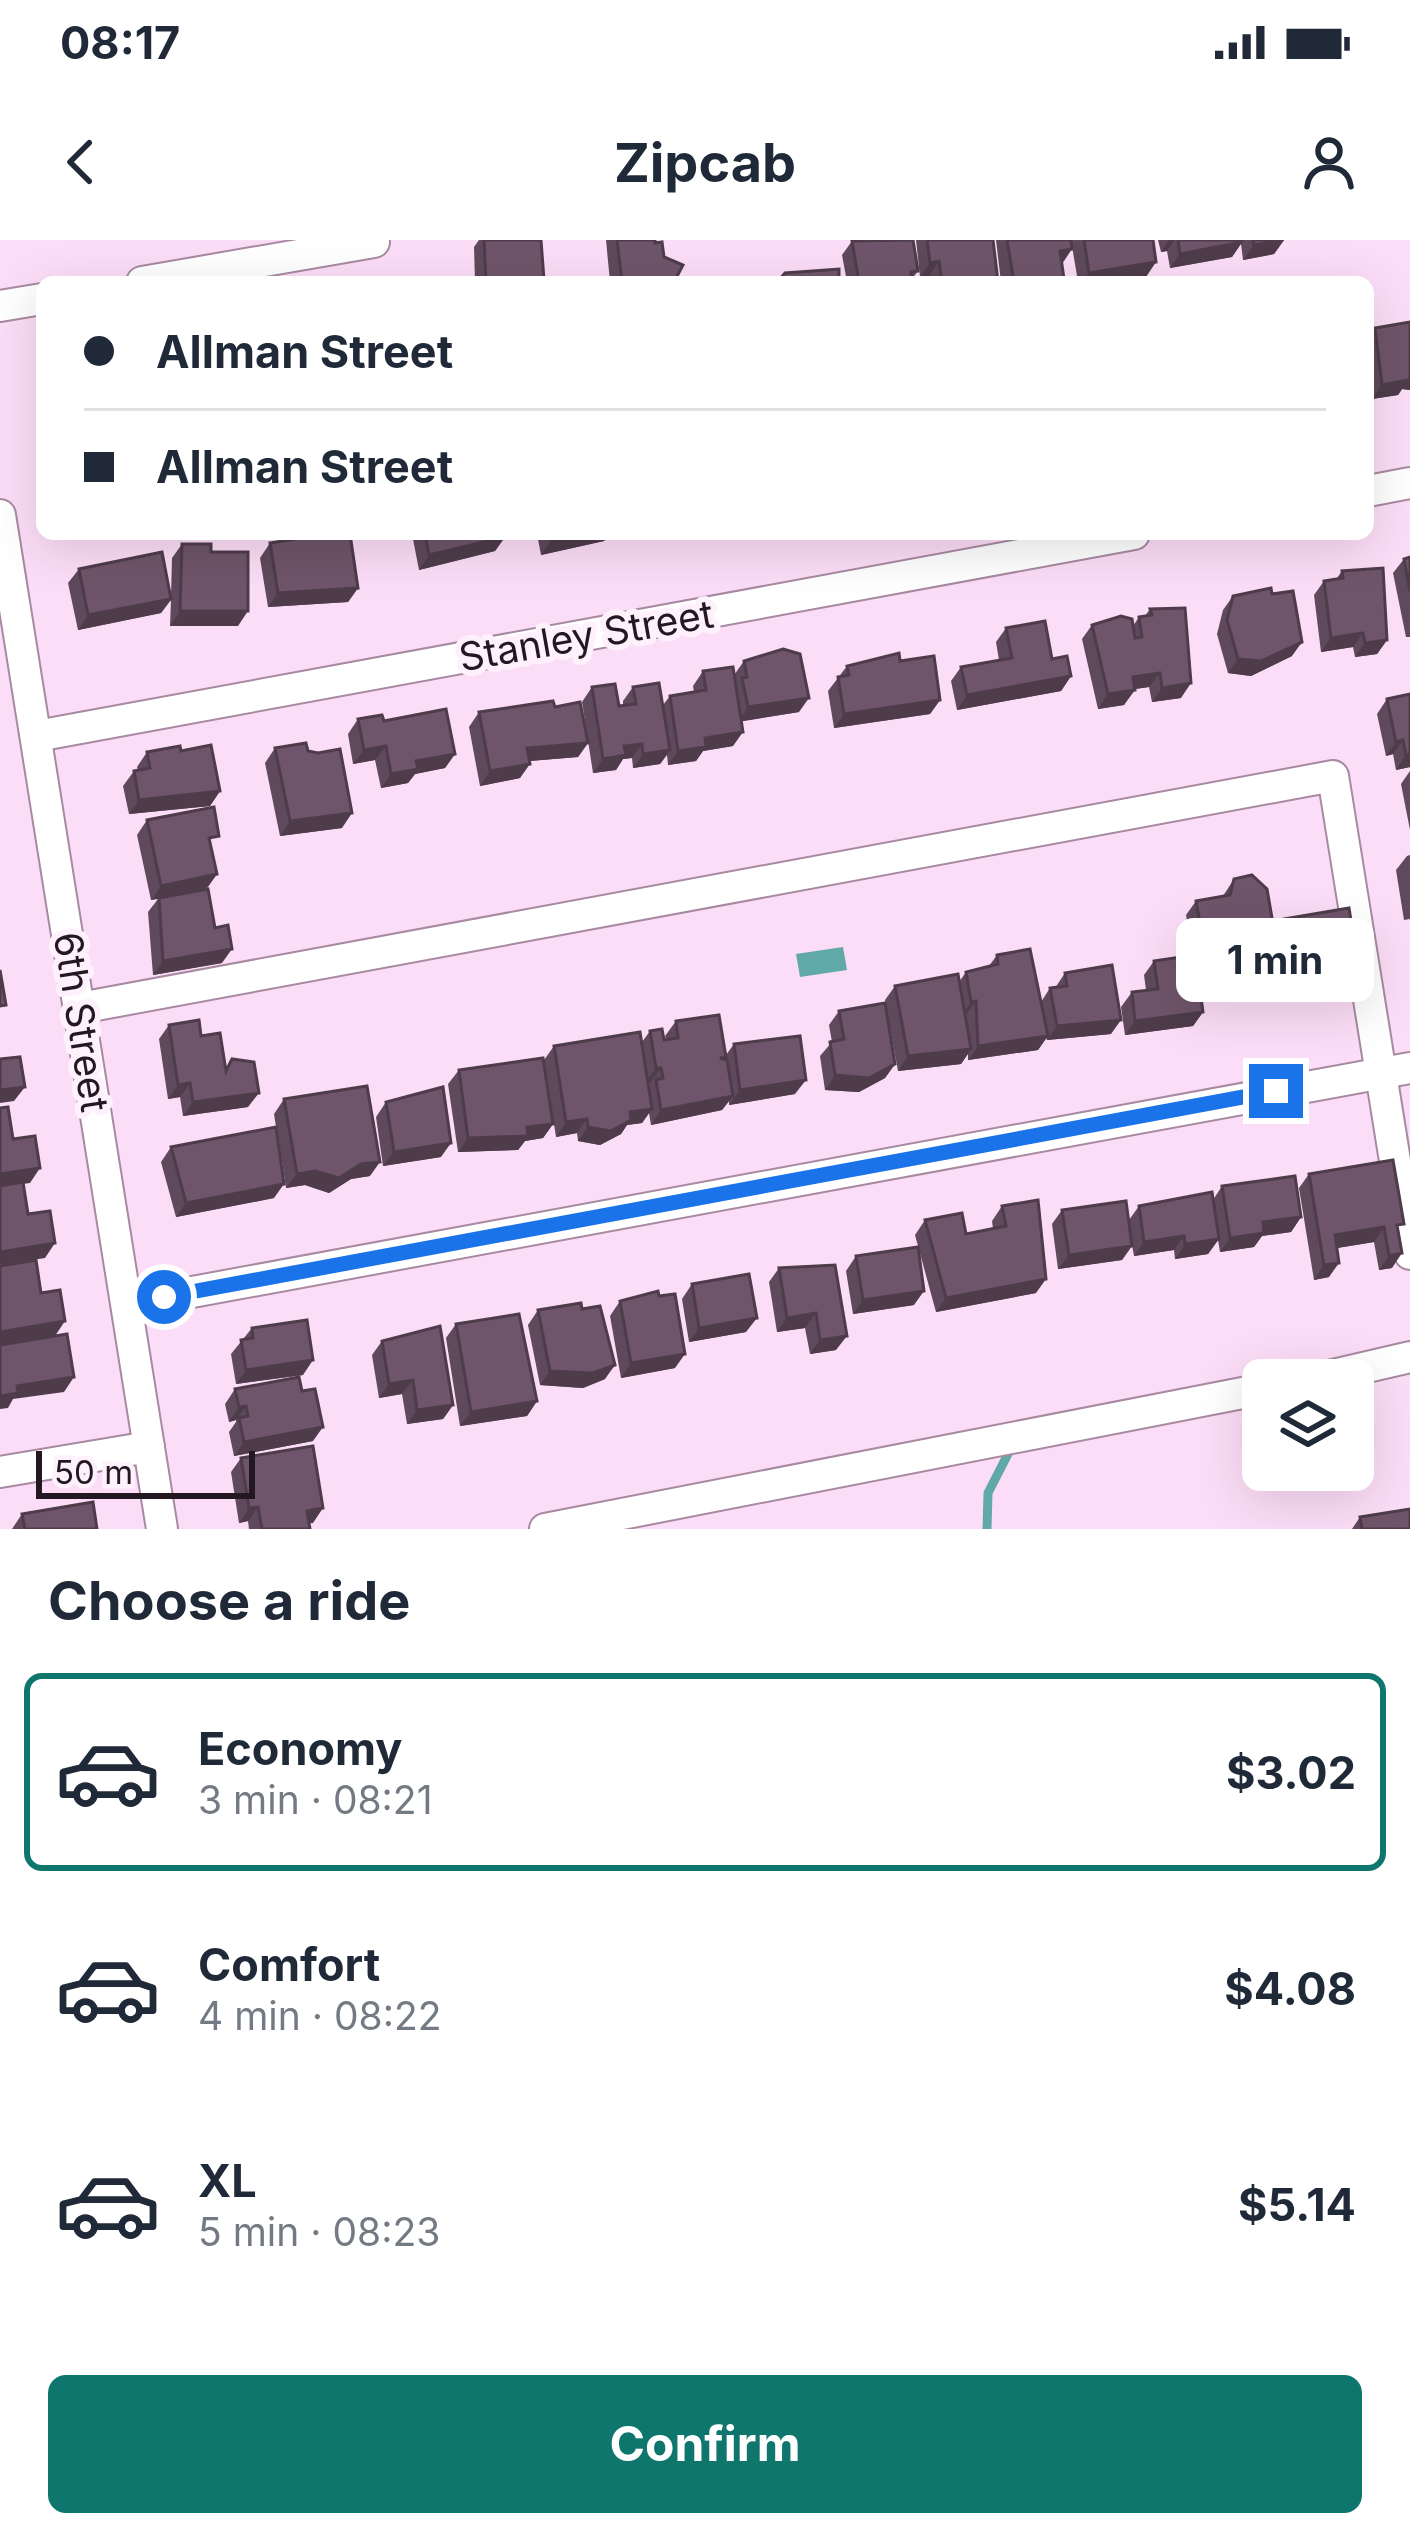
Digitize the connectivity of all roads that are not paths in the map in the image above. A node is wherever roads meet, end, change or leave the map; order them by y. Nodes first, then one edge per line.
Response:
1 (374, 242) edge
2 (177, 276) edge
3 (36, 300) edge
4 (0, 306) edge
5 (1410, 483) edge
6 (1374, 490) edge
7 (0, 515) edge
8 (1100, 540) edge
9 (2, 554) edge
10 (38, 736) junction
11 (80, 1008) junction
12 (1395, 1070) edge
13 (1410, 1254) edge
14 (127, 1304) junction
15 (1410, 1358) edge
16 (1374, 1366) edge
17 (1242, 1393) edge
18 (148, 1447) junction
19 (0, 1472) edge
20 (161, 1529) edge
21 (545, 1529) edge

1 - 2 street
3 - 4 street
5 - 6 street
7 - 9 street, 6th Street
8 - 10 street, Stanley Street
9 - 10 street, 6th Street
10 - 11 street, 6th Street
11 - 12 street
11 - 14 street, 6th Street
12 - 13 street
12 - 14 street
14 - 18 street, 6th Street
15 - 16 street
17 - 21 street
18 - 19 street
18 - 20 street, 6th Street

